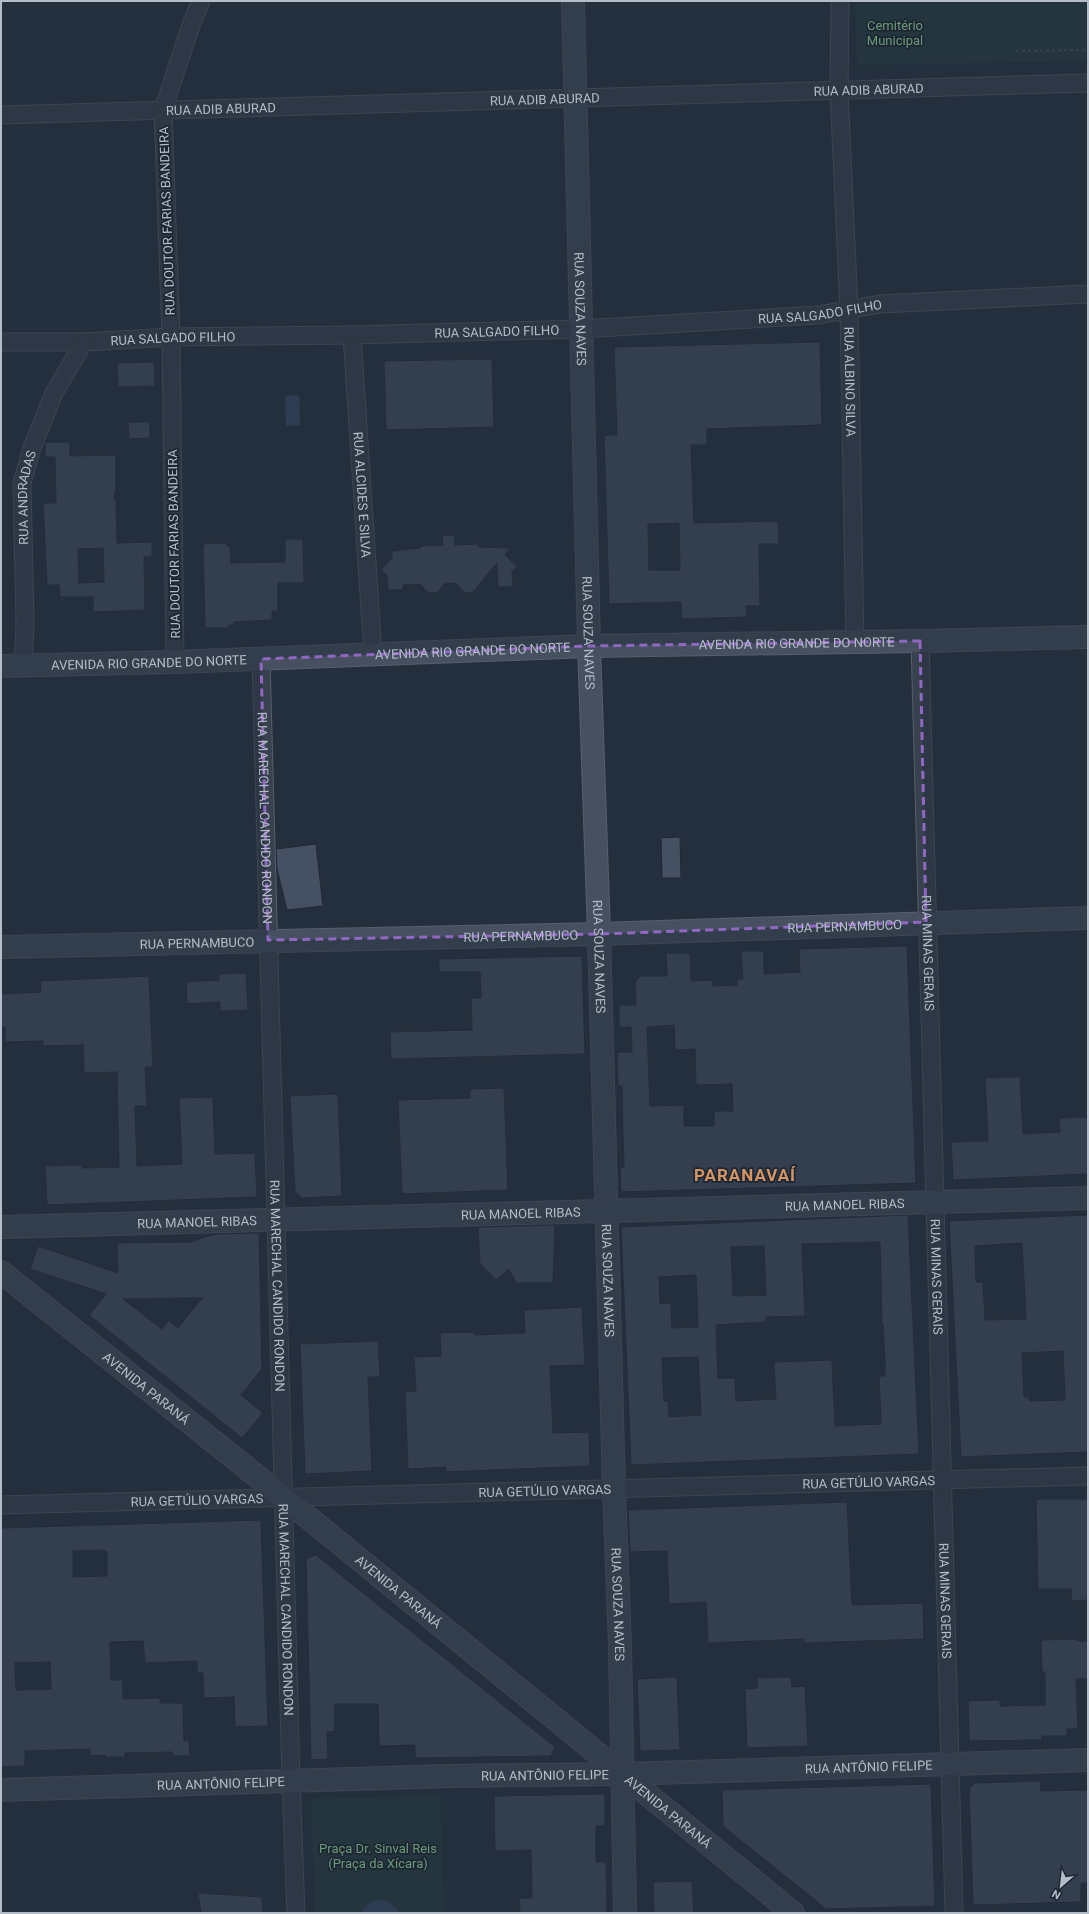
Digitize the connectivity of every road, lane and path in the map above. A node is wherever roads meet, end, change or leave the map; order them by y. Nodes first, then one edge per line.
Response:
1 (201, 1) edge
2 (573, 1) edge
3 (840, 1) edge
4 (1088, 50) edge
5 (1016, 51) dead end
6 (1088, 83) edge
7 (838, 91) junction
8 (576, 98) junction
9 (163, 110) junction
10 (1, 115) edge
11 (1088, 294) edge
12 (849, 310) junction
13 (581, 329) junction
14 (352, 335) junction
15 (171, 337) junction
16 (1, 342) edge
17 (84, 342) junction
18 (1088, 637) edge
19 (920, 642) junction
20 (855, 643) junction
21 (589, 646) junction
22 (373, 655) junction
23 (261, 659) junction
24 (175, 662) junction
25 (1, 666) edge
26 (23, 666) junction
27 (1088, 918) edge
28 (926, 922) junction
29 (599, 934) junction
30 (268, 940) junction
31 (1, 947) edge
32 (1088, 1198) edge
33 (936, 1202) junction
34 (606, 1211) junction
35 (277, 1220) junction
36 (1, 1227) edge
37 (1, 1272) edge
38 (1088, 1476) edge
39 (943, 1479) junction
40 (614, 1489) junction
41 (283, 1497) junction
42 (1, 1505) edge
43 (1088, 1760) edge
44 (950, 1763) junction
45 (621, 1774) junction
46 (291, 1781) junction
47 (1, 1790) edge
48 (296, 1913) edge
49 (625, 1913) edge
50 (794, 1913) edge
51 (954, 1913) edge

1 - 9 street, RUA DOUTOR FARIAS BANDEIRA
2 - 8 street, RUA SOUZA NAVES
3 - 7 street, RUA ALBINO SILVA
4 - 5 path
6 - 7 street, RUA ADIB ABURAD
7 - 8 street, RUA ADIB ABURAD
7 - 12 street, RUA ALBINO SILVA
8 - 9 street, RUA ADIB ABURAD
8 - 13 street, RUA SOUZA NAVES
9 - 10 street, RUA ADIB ABURAD
9 - 15 street, RUA DOUTOR FARIAS BANDEIRA
11 - 12 street, RUA SALGADO FILHO
12 - 13 street, RUA SALGADO FILHO
12 - 20 street, RUA ALBINO SILVA
13 - 14 street, RUA SALGADO FILHO
13 - 21 street, RUA SOUZA NAVES
14 - 15 street, RUA SALGADO FILHO
14 - 22 street, RUA ALCIDES E SILVA
15 - 17 street, RUA SALGADO FILHO
15 - 24 street, RUA DOUTOR FARIAS BANDEIRA
16 - 17 street, RUA SALGADO FILHO
17 - 26 street, RUA ANDRADAS
18 - 19 street, AVENIDA RIO GRANDE DO NORTE
19 - 20 street, AVENIDA RIO GRANDE DO NORTE
19 - 28 street, RUA MINAS GERAIS
20 - 21 street, AVENIDA RIO GRANDE DO NORTE
21 - 22 street, AVENIDA RIO GRANDE DO NORTE
21 - 29 street, RUA SOUZA NAVES
22 - 23 street, AVENIDA RIO GRANDE DO NORTE
23 - 24 street, AVENIDA RIO GRANDE DO NORTE
23 - 30 street, RUA MARECHAL CANDIDO RONDON
24 - 26 street, AVENIDA RIO GRANDE DO NORTE
25 - 26 street, AVENIDA RIO GRANDE DO NORTE
27 - 28 street, RUA PERNAMBUCO
28 - 29 street, RUA PERNAMBUCO
28 - 33 street, RUA MINAS GERAIS
29 - 30 street, RUA PERNAMBUCO
29 - 34 street, RUA SOUZA NAVES
30 - 31 street, RUA PERNAMBUCO
30 - 35 street, RUA MARECHAL CANDIDO RONDON
32 - 33 street, RUA MANOEL RIBAS
33 - 34 street, RUA MANOEL RIBAS
33 - 39 street, RUA MINAS GERAIS
34 - 35 street, RUA MANOEL RIBAS
34 - 40 street, RUA SOUZA NAVES
35 - 36 street, RUA MANOEL RIBAS
35 - 41 street, RUA MARECHAL CANDIDO RONDON
37 - 41 street, AVENIDA PARANÁ
38 - 39 street, RUA GETÚLIO VARGAS
39 - 40 street, RUA GETÚLIO VARGAS
39 - 44 street, RUA MINAS GERAIS
40 - 41 street, RUA GETÚLIO VARGAS
40 - 45 street, RUA SOUZA NAVES
41 - 42 street, RUA GETÚLIO VARGAS
41 - 45 street, AVENIDA PARANÁ
41 - 46 street, RUA MARECHAL CANDIDO RONDON
43 - 44 street, RUA ANTÔNIO FELIPE
44 - 45 street, RUA ANTÔNIO FELIPE
44 - 51 street, RUA MINAS GERAIS
45 - 46 street, RUA ANTÔNIO FELIPE
45 - 49 street, RUA SOUZA NAVES
45 - 50 street, AVENIDA PARANÁ
46 - 47 street, RUA ANTÔNIO FELIPE
46 - 48 street, RUA MARECHAL CANDIDO RONDON

